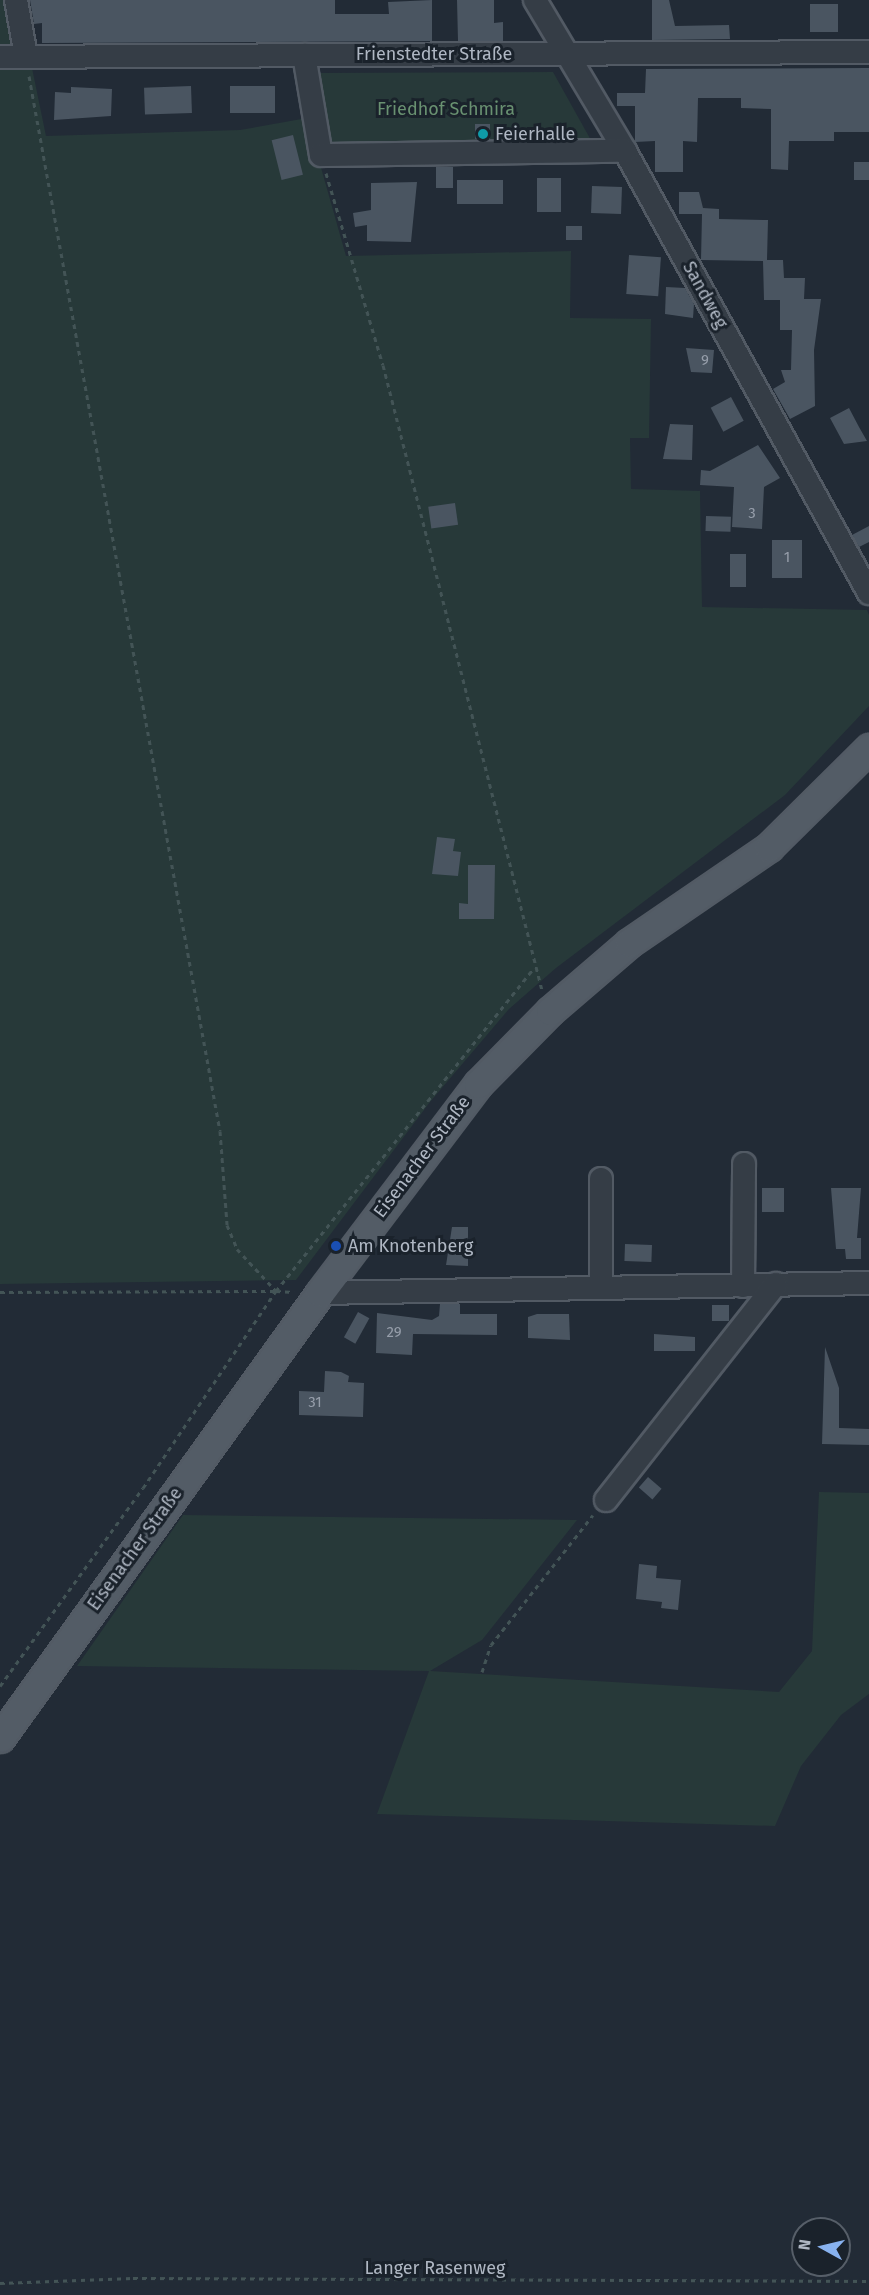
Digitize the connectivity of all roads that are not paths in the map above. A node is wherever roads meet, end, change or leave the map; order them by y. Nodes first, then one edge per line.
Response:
1 (16, 0) edge
2 (535, 0) edge
3 (869, 52) edge
4 (570, 54) junction
5 (304, 55) junction
6 (26, 56) junction
7 (0, 57) edge
8 (626, 151) junction
9 (869, 593) edge
10 (869, 748) edge
11 (744, 1164) dead end
12 (601, 1179) dead end
13 (869, 1283) edge
14 (776, 1284) junction
15 (601, 1286) junction
16 (743, 1286) junction
17 (320, 1293) junction
18 (606, 1500) road end
19 (0, 1738) edge

1 - 6 street
2 - 4 street, Sandweg
3 - 4 street, Frienstedter Straße
4 - 5 street, Frienstedter Straße
4 - 8 street, Sandweg
5 - 6 street, Frienstedter Straße
5 - 8 street
6 - 7 street, Frienstedter Straße
8 - 9 street, Sandweg
10 - 17 main road, Eisenacher Straße
11 - 16 street
12 - 15 street
13 - 14 street
14 - 16 street
14 - 18 street
15 - 16 street
15 - 17 street
17 - 19 main road, Eisenacher Straße

